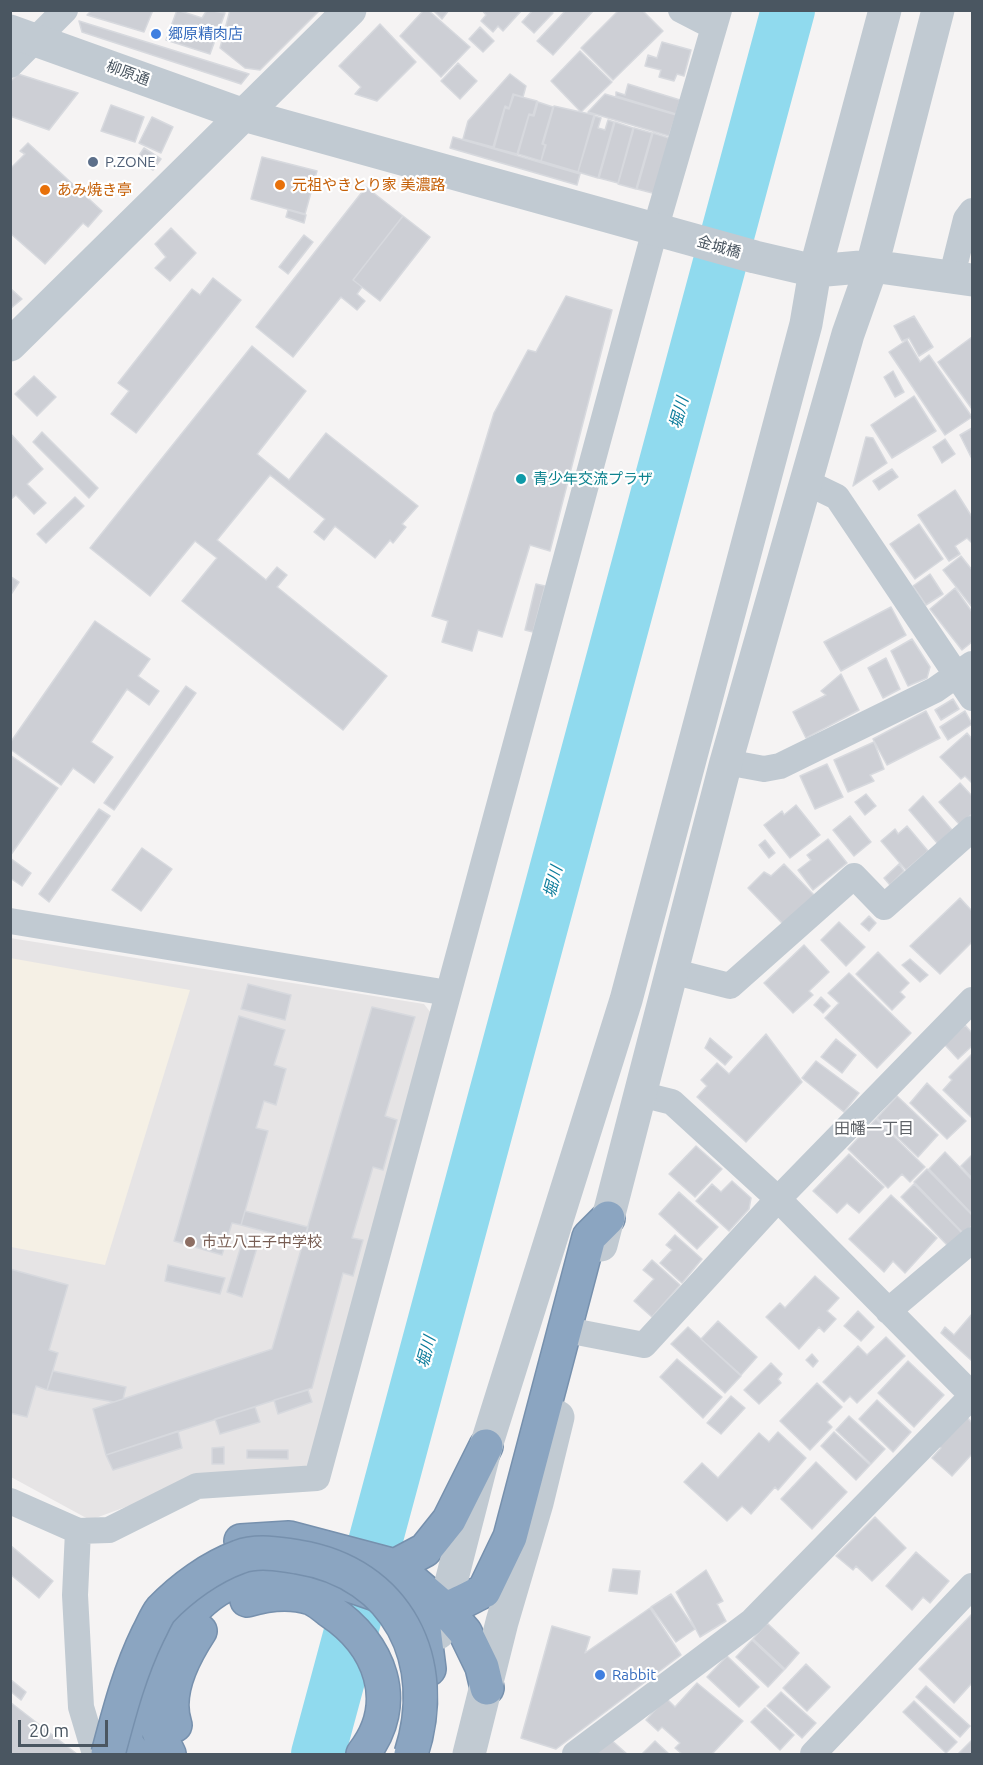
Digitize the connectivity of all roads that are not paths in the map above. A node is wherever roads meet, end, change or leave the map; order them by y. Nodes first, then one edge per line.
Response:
1 (65, 10) edge
2 (350, 10) edge
3 (681, 10) edge
4 (885, 10) edge
5 (939, 10) edge
6 (717, 19) edge
7 (23, 35) edge
8 (10, 65) edge
9 (244, 116) junction
10 (972, 211) edge
11 (670, 234) junction
12 (872, 266) junction
13 (815, 271) junction
14 (962, 278) edge
15 (10, 345) edge
16 (806, 482) junction
17 (965, 670) edge
18 (972, 698) edge
19 (726, 762) junction
20 (972, 828) edge
21 (10, 921) edge
22 (671, 971) junction
23 (448, 993) junction
24 (972, 1000) edge
25 (640, 1094) junction
26 (778, 1199) junction
27 (608, 1218) junction
28 (972, 1240) edge
29 (888, 1311) junction
30 (578, 1332) junction
31 (972, 1395) edge
32 (486, 1446) junction
33 (10, 1501) edge
34 (78, 1531) junction
35 (395, 1566) junction
36 (972, 1586) edge
37 (401, 1602) junction
38 (444, 1608) junction
39 (429, 1669) junction
40 (487, 1688) junction
41 (95, 1755) edge
42 (108, 1755) edge
43 (134, 1755) edge
44 (169, 1755) edge
45 (186, 1755) edge
46 (363, 1755) edge
47 (410, 1755) edge
48 (469, 1755) edge
49 (574, 1755) edge
50 (813, 1755) edge

1 - 7 street
2 - 9 street
3 - 6 street
4 - 13 street
5 - 12 street
6 - 11 street
7 - 8 street
7 - 9 street, 柳原通
9 - 11 street, 柳原通
9 - 15 street
10 - 14 street
11 - 13 street, 金城橋
11 - 23 street
12 - 13 street, 金城橋
12 - 14 street, 金城橋
12 - 16 street
13 - 32 street
16 - 17 street
16 - 19 street
17 - 18 street
17 - 19 street
19 - 22 street
20 - 22 street
21 - 23 street
22 - 25 street
23 - 34 street
24 - 26 street
25 - 26 street
25 - 27 street
26 - 29 street
26 - 30 street
27 - 30 street
27 - 38 highway
28 - 29 street
29 - 31 street
30 - 40 street
31 - 49 street
32 - 35 highway
32 - 38 street
33 - 34 street
34 - 41 street
35 - 38 highway
35 - 43 highway, bridge
36 - 50 street
37 - 38 highway
37 - 39 highway
37 - 44 highway, bridge
38 - 39 street
38 - 40 highway
39 - 47 street
40 - 48 street
42 - 47 highway, bridge
45 - 46 highway

